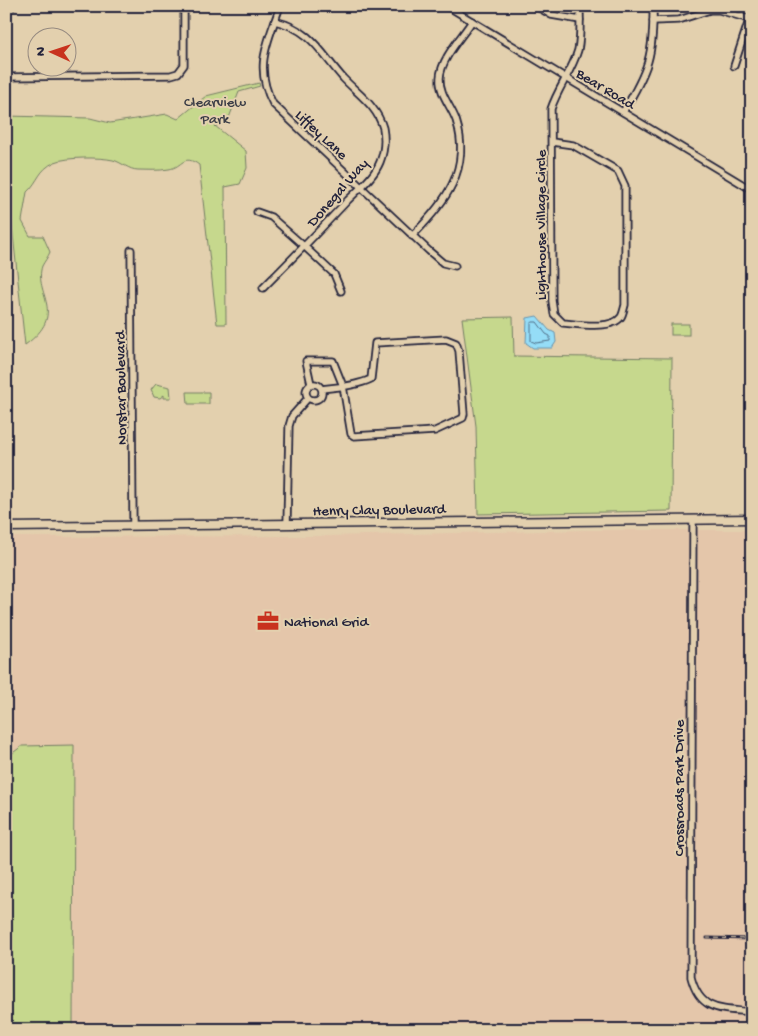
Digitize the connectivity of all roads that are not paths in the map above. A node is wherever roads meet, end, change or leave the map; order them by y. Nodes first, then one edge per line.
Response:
1 (14, 6) edge
2 (184, 6) edge
3 (280, 6) edge
4 (448, 6) edge
5 (536, 6) edge
6 (580, 6) edge
7 (653, 6) edge
8 (6, 9) edge
9 (752, 11) edge
10 (749, 19) junction
11 (580, 20) junction
12 (275, 21) junction
13 (472, 21) junction
14 (653, 21) junction
15 (734, 66) dead end
16 (6, 77) edge
17 (565, 78) junction
18 (623, 112) junction
19 (552, 142) junction
20 (360, 187) junction
21 (752, 190) edge
22 (257, 212) dead end
23 (412, 236) junction
24 (305, 247) junction
25 (131, 250) dead end
26 (455, 266) dead end
27 (262, 288) dead end
28 (341, 292) dead end
29 (311, 384) junction
30 (343, 386) junction
31 (322, 389) junction
32 (308, 398) junction
33 (752, 519) edge
34 (693, 520) junction
35 (287, 524) junction
36 (133, 525) junction
37 (6, 526) edge
38 (752, 1012) edge

1 - 8 street
2 - 16 street
3 - 12 street, Liffey Lane
4 - 13 street, Bear Road
5 - 11 street
6 - 11 street, Lighthouse Village Circle
7 - 14 street
9 - 10 street
10 - 14 street
10 - 15 street
11 - 17 street, Lighthouse Village Circle
12 - 20 street, Liffey Lane
12 - 20 street, Donegal Way
13 - 17 street, Bear Road
13 - 23 street
14 - 18 street
17 - 18 street, Bear Road
17 - 19 street, Lighthouse Village Circle
18 - 21 street, Bear Road
19 - 19 street, Lighthouse Village Circle
20 - 23 street, Liffey Lane
20 - 24 street, Donegal Way
22 - 24 street
23 - 26 street, Liffey Lane
24 - 27 street, Donegal Way
24 - 28 street
25 - 36 street, Norstar Boulevard
29 - 30 street
29 - 31 street
29 - 32 street
30 - 30 street
30 - 31 street
31 - 32 street
32 - 35 street
33 - 34 main road, Henry Clay Boulevard
34 - 35 main road, Henry Clay Boulevard
34 - 38 street, Crossroads Park Drive
35 - 36 main road, Henry Clay Boulevard
36 - 37 main road, Henry Clay Boulevard

